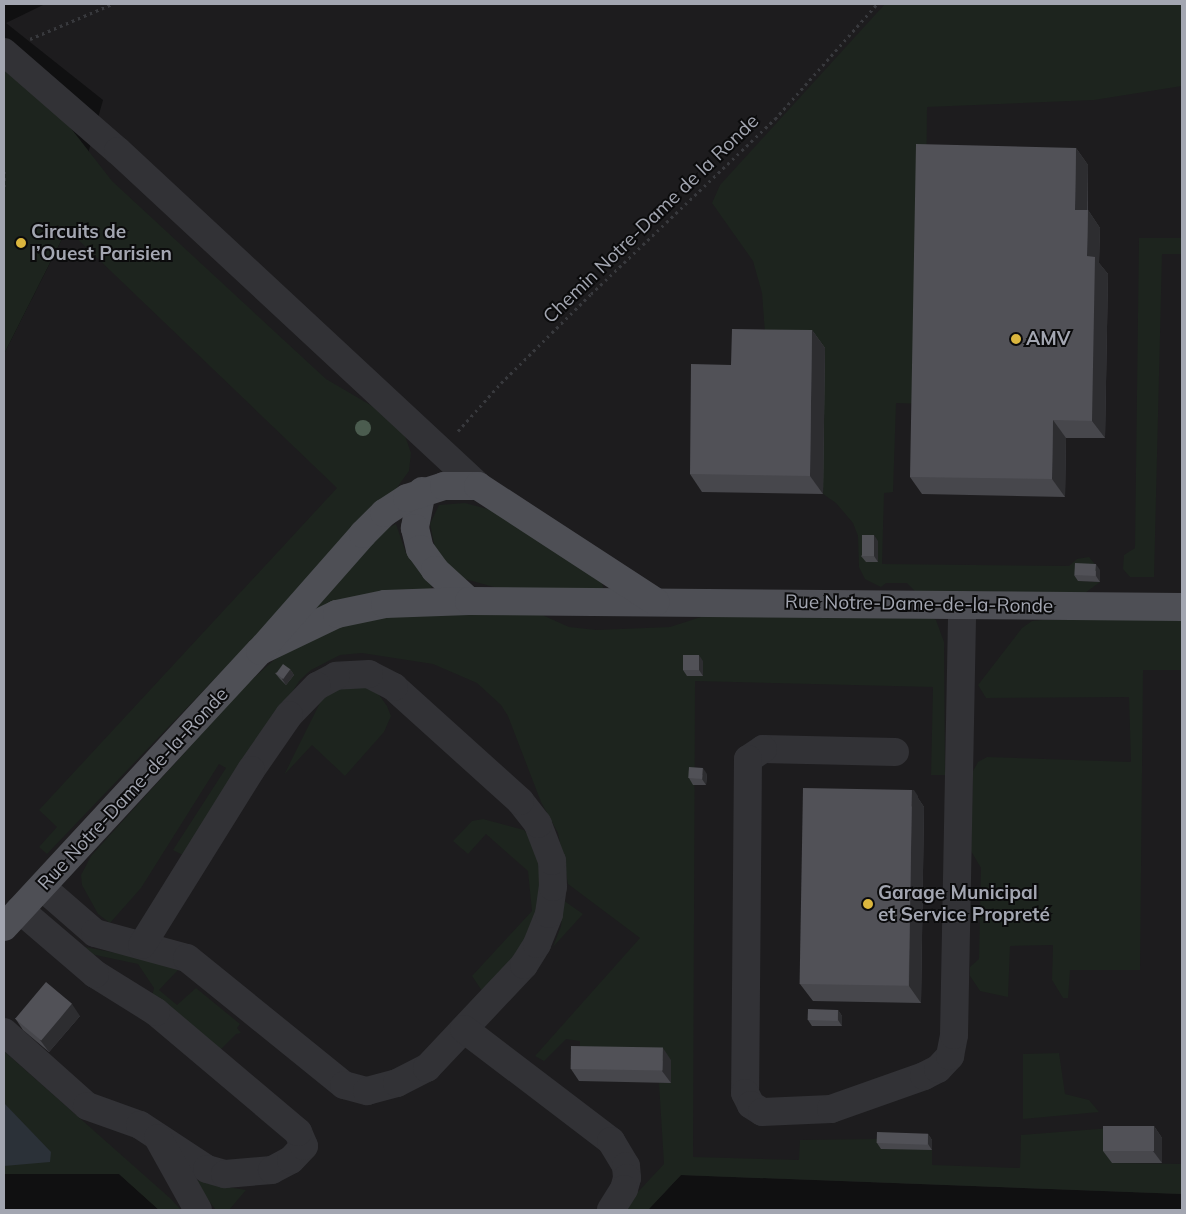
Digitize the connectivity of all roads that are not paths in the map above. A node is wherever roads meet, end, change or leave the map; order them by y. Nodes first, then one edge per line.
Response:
1 (13, 47) edge
2 (478, 486) junction
3 (422, 491) junction
4 (469, 601) junction
5 (656, 602) junction
6 (962, 605) junction
7 (1182, 607) edge
8 (260, 651) junction
9 (895, 752) dead end
10 (42, 887) junction
11 (12, 918) edge
12 (142, 945) junction
13 (464, 1029) junction
14 (4, 1032) edge
15 (156, 1134) junction
16 (198, 1210) edge
17 (610, 1210) edge

1 - 2 street
2 - 3 main road, Rue Notre-Dame-de-la-Ronde
2 - 5 main road
3 - 4 main road
3 - 8 main road, Rue Notre-Dame-de-la-Ronde
4 - 5 main road, Rue Notre-Dame-de-la-Ronde
4 - 8 main road, Rue Notre-Dame-de-la-Ronde
5 - 6 main road, Rue Notre-Dame-de-la-Ronde
6 - 7 main road, Rue Notre-Dame-de-la-Ronde
6 - 9 street
8 - 10 main road, Rue Notre-Dame-de-la-Ronde
10 - 11 main road, Rue Notre-Dame-de-la-Ronde
10 - 12 street
11 - 15 street
12 - 13 street
12 - 13 street
13 - 17 street
14 - 15 street
15 - 16 street

